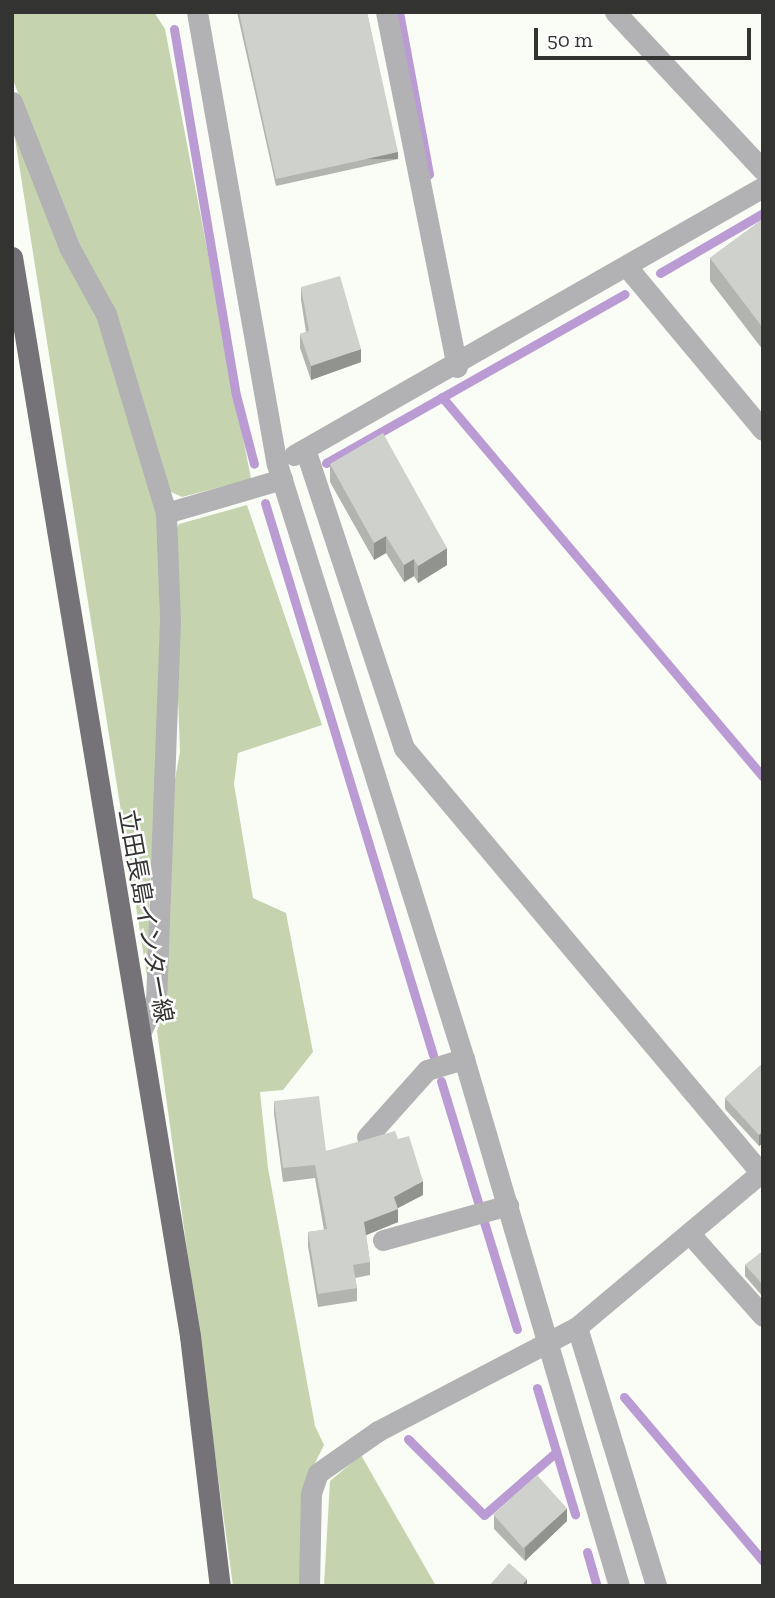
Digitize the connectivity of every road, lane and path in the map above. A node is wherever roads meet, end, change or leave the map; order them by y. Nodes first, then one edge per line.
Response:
1 (197, 12) edge
2 (386, 12) edge
3 (615, 12) edge
4 (12, 102) edge
5 (763, 170) edge
6 (763, 187) edge
7 (12, 257) edge
8 (627, 267) junction
9 (457, 367) junction
10 (763, 430) edge
11 (305, 449) junction
12 (280, 472) junction
13 (166, 513) junction
14 (141, 1031) junction
15 (464, 1059) junction
16 (367, 1137) edge
17 (762, 1172) edge
18 (508, 1205) junction
19 (689, 1233) junction
20 (383, 1240) dead end
21 (763, 1316) edge
22 (577, 1327) junction
23 (550, 1345) junction
24 (220, 1586) edge
25 (309, 1586) edge
26 (619, 1586) edge
27 (656, 1586) edge

1 - 12 street
2 - 9 street
3 - 5 street
4 - 13 street
6 - 8 street
7 - 14 main road, 立田長島インター線
8 - 9 street
8 - 10 street
9 - 11 street
11 - 12 street
11 - 17 street
12 - 13 street
12 - 15 street
13 - 14 street
14 - 24 main road, 立田長島インター線
15 - 16 street
15 - 18 street
17 - 19 street
18 - 20 street
18 - 23 street
19 - 21 street
19 - 22 street
22 - 23 street
22 - 27 street
23 - 25 street
23 - 26 street

